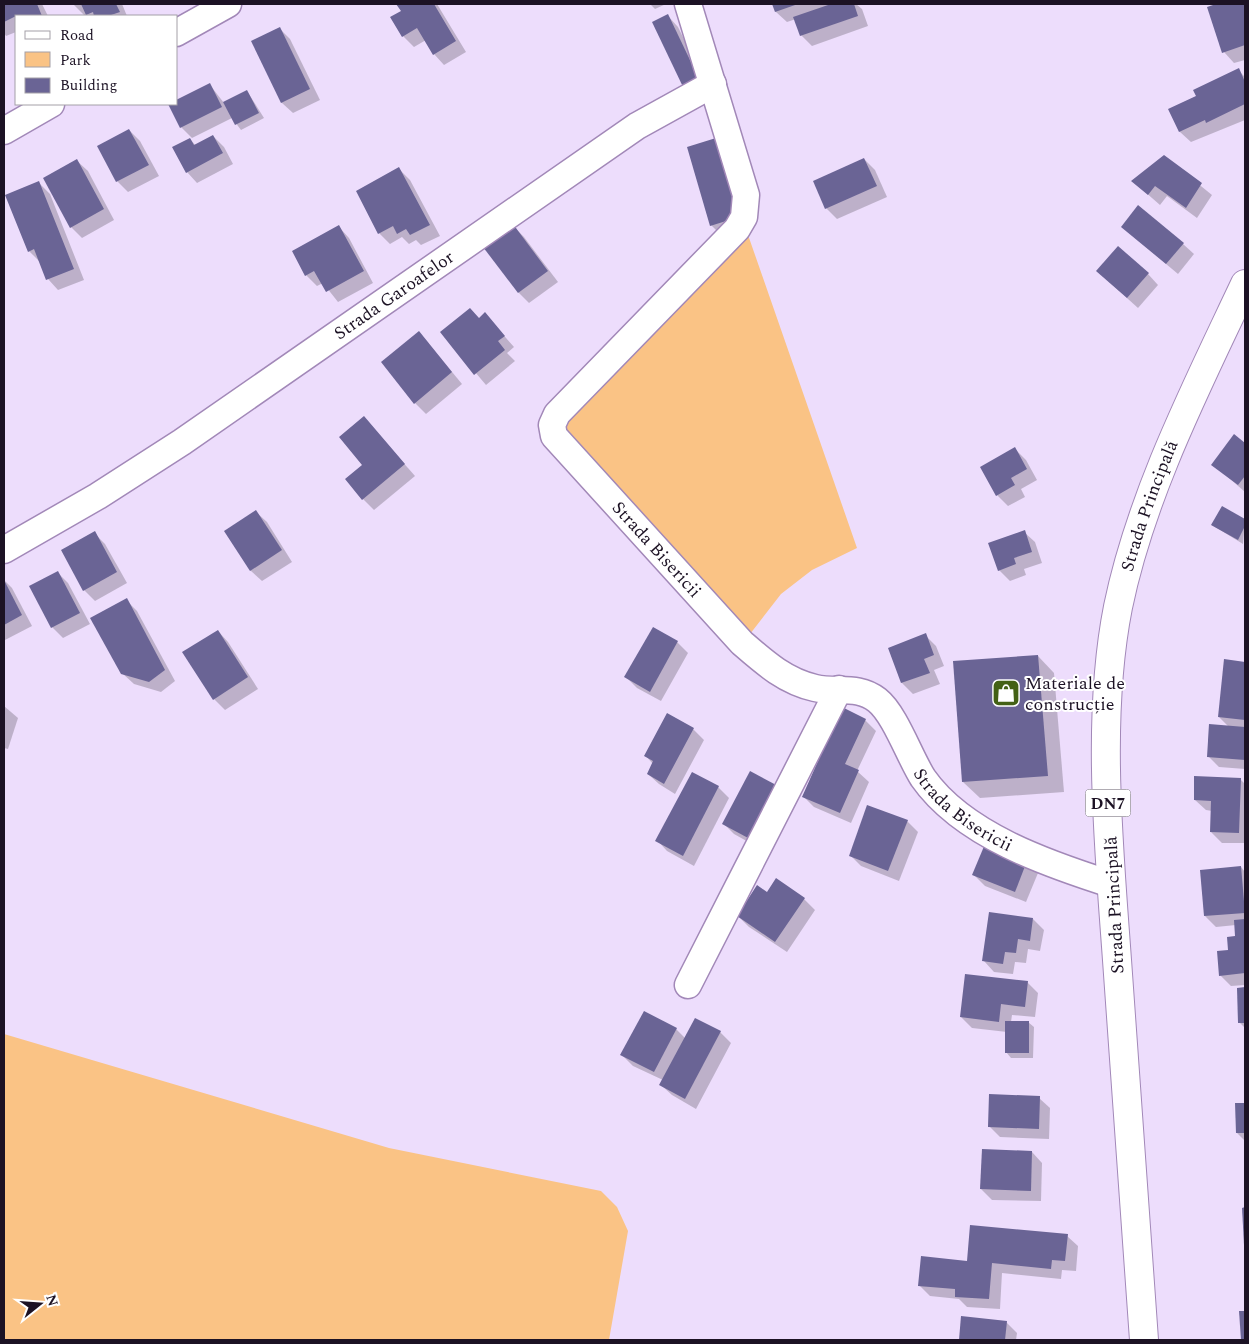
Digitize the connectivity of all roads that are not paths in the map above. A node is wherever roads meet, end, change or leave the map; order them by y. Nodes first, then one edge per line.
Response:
1 (228, 4) edge
2 (688, 4) edge
3 (178, 32) edge
4 (713, 84) junction
5 (49, 105) edge
6 (4, 131) edge
7 (1244, 288) edge
8 (4, 550) edge
9 (839, 690) junction
10 (1111, 884) junction
11 (688, 985) dead end
12 (1144, 1340) edge

1 - 3 street
2 - 4 street
4 - 8 street, Strada Garoafelor
4 - 9 street, Strada Bisericii
5 - 6 street
7 - 10 highway, Strada Principală / DN7
9 - 10 street, Strada Bisericii
9 - 11 street
10 - 12 highway, Strada Principală / DN7

